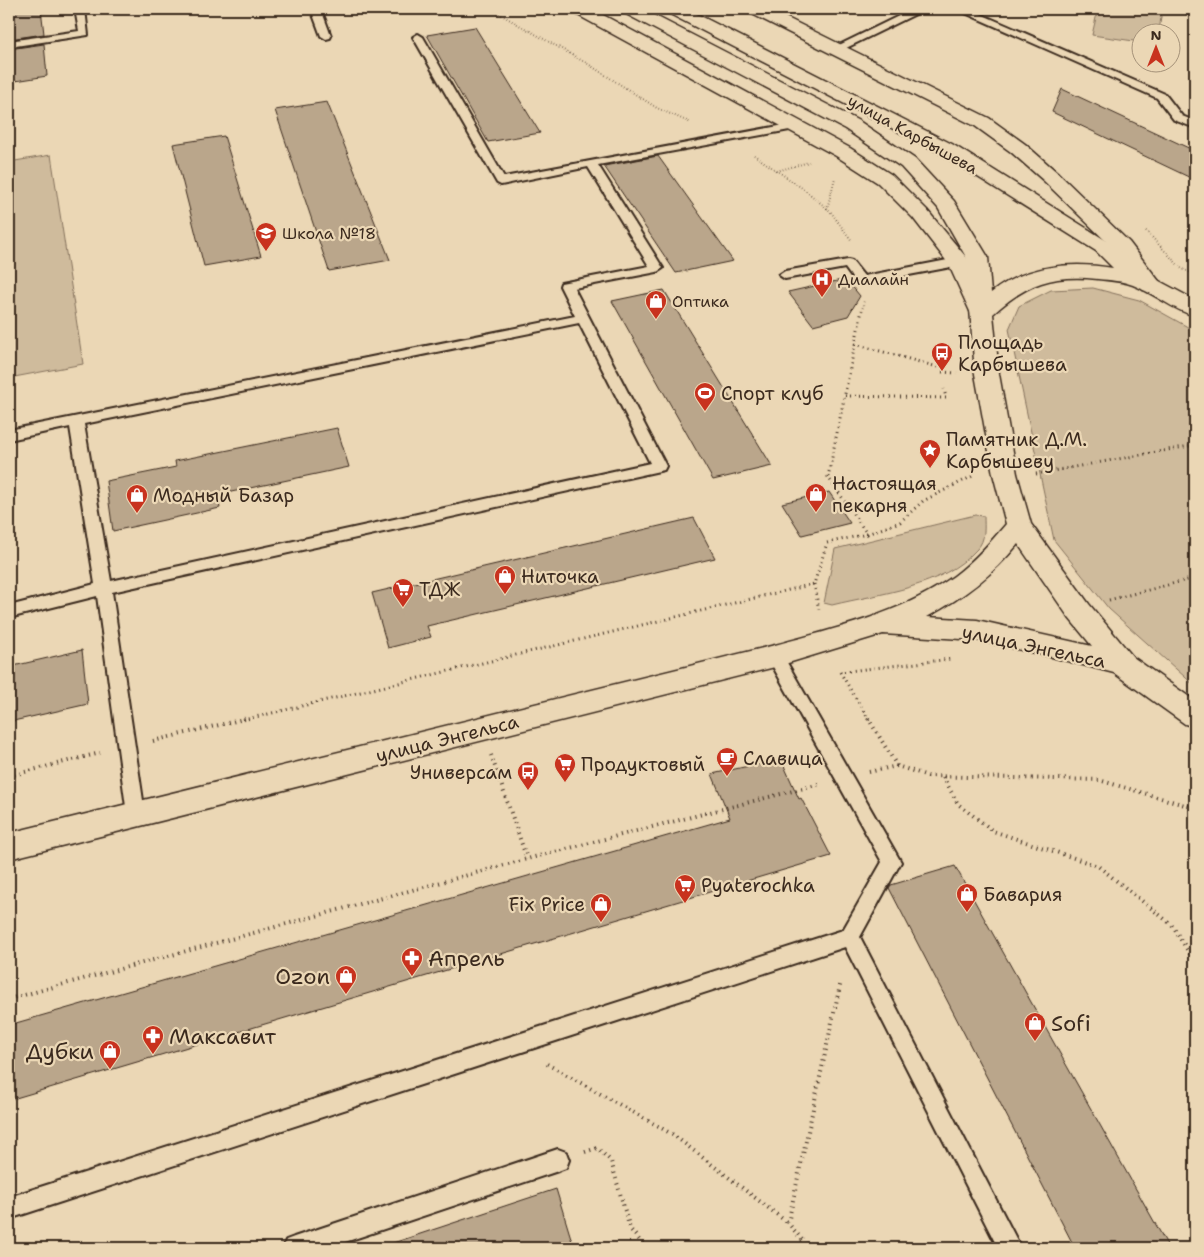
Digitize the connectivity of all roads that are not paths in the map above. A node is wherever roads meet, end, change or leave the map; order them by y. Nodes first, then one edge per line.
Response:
1 (80, 9) edge
2 (316, 9) edge
3 (580, 9) edge
4 (630, 9) edge
5 (674, 9) edge
6 (756, 9) edge
7 (921, 9) edge
8 (961, 9) edge
9 (326, 36) dead end
10 (418, 37) dead end
11 (9, 44) edge
12 (836, 49) junction
13 (1195, 125) edge
14 (795, 126) junction
15 (591, 163) junction
16 (958, 262) junction
17 (786, 275) dead end
18 (1145, 282) junction
19 (1195, 309) edge
20 (981, 313) junction
21 (583, 318) junction
22 (76, 422) junction
23 (9, 435) edge
24 (1018, 526) junction
25 (104, 588) junction
26 (9, 612) edge
27 (885, 625) junction
28 (774, 656) junction
29 (1123, 666) junction
30 (1195, 716) edge
31 (136, 814) junction
32 (9, 846) edge
33 (850, 937) junction
34 (558, 1160) road end
35 (9, 1208) edge
36 (294, 1248) edge
37 (1010, 1248) edge

1 - 11 lane
2 - 9 lane
3 - 14 street, улица Карбышева
4 - 20 street, улица Карбышева
5 - 18 street, улица Карбышева
6 - 12 street, улица Карбышева
7 - 12 lane
8 - 13 lane
10 - 15 lane
12 - 18 street, улица Карбышева
14 - 15 lane
14 - 16 street, улица Карбышева
15 - 21 lane
16 - 17 lane
16 - 20 street, улица Карбышева
18 - 19 street, улица Карбышева
18 - 20 street, улица Карбышева
20 - 24 street, улица Карбышева
21 - 22 lane
21 - 25 lane
22 - 23 lane
22 - 25 lane
24 - 27 street, улица Энгельса
24 - 29 street, улица Карбышева
25 - 26 lane
25 - 31 lane
27 - 28 street, улица Энгельса
27 - 29 street, улица Энгельса
28 - 31 street, улица Энгельса
28 - 33 lane
29 - 30 street, улица Карбышева
31 - 32 street, улица Энгельса
33 - 35 lane
33 - 37 lane
34 - 36 lane

